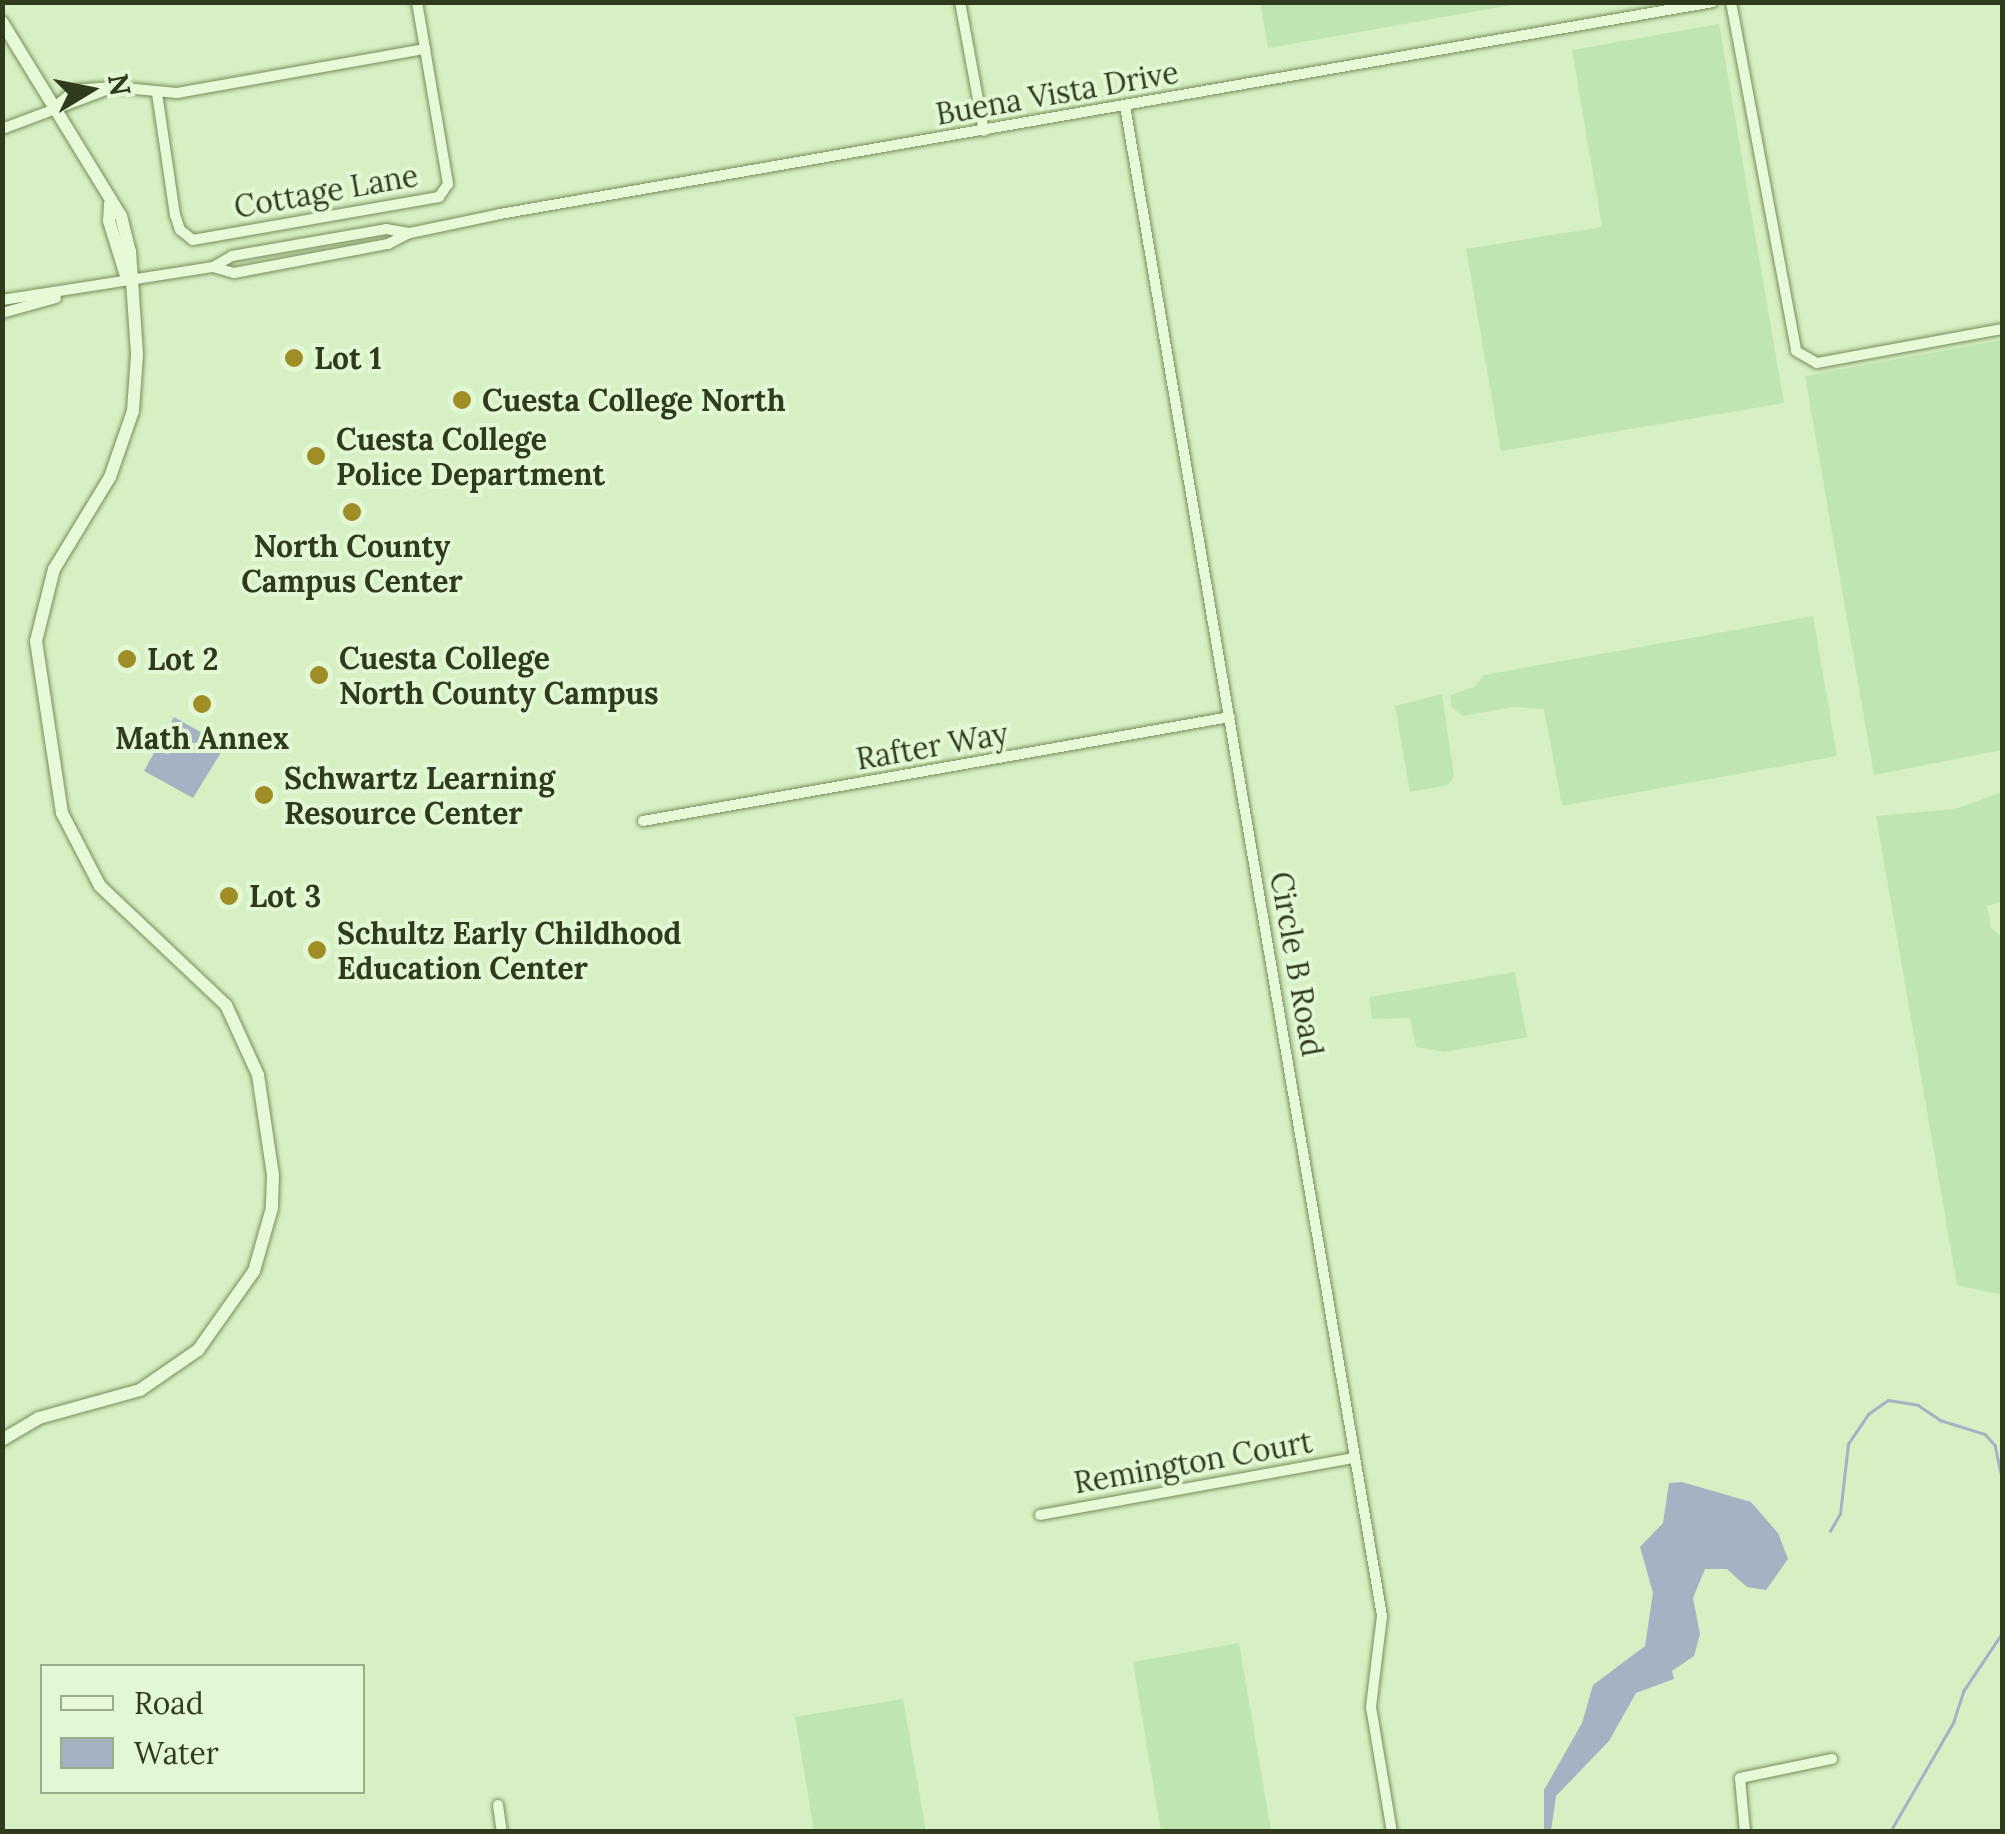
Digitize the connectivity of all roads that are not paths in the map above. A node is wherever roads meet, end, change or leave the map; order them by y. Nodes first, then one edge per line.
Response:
1 (417, 2) edge
2 (960, 2) edge
3 (1713, 2) edge
4 (1731, 2) edge
5 (2, 22) edge
6 (424, 49) junction
7 (157, 93) junction
8 (56, 106) junction
9 (1125, 106) junction
10 (2, 129) edge
11 (984, 132) junction
12 (128, 281) junction
13 (61, 295) junction
14 (2, 300) edge
15 (2, 312) edge
16 (2002, 329) edge
17 (1230, 717) junction
18 (643, 821) dead end
19 (2, 1440) edge
20 (1355, 1458) junction
21 (1040, 1515) dead end
22 (1832, 1759) dead end
23 (498, 1805) dead end
24 (502, 1832) edge
25 (1392, 1832) edge
26 (1745, 1832) edge

1 - 6 street
2 - 11 street
3 - 9 street, Buena Vista Drive
4 - 16 street
5 - 8 street
6 - 7 street
6 - 7 street, Cottage Lane
7 - 8 street
8 - 10 street
8 - 12 street
9 - 11 street, Buena Vista Drive
9 - 17 street, Circle B Road
11 - 12 street, Buena Vista Drive
12 - 13 street, Buena Vista Drive
12 - 19 street
13 - 14 street, Buena Vista Drive
13 - 15 street, Buena Vista Drive
17 - 18 street, Rafter Way
17 - 20 street, Circle B Road
20 - 21 street, Remington Court
20 - 25 street, Circle B Road
22 - 26 street
23 - 24 street

